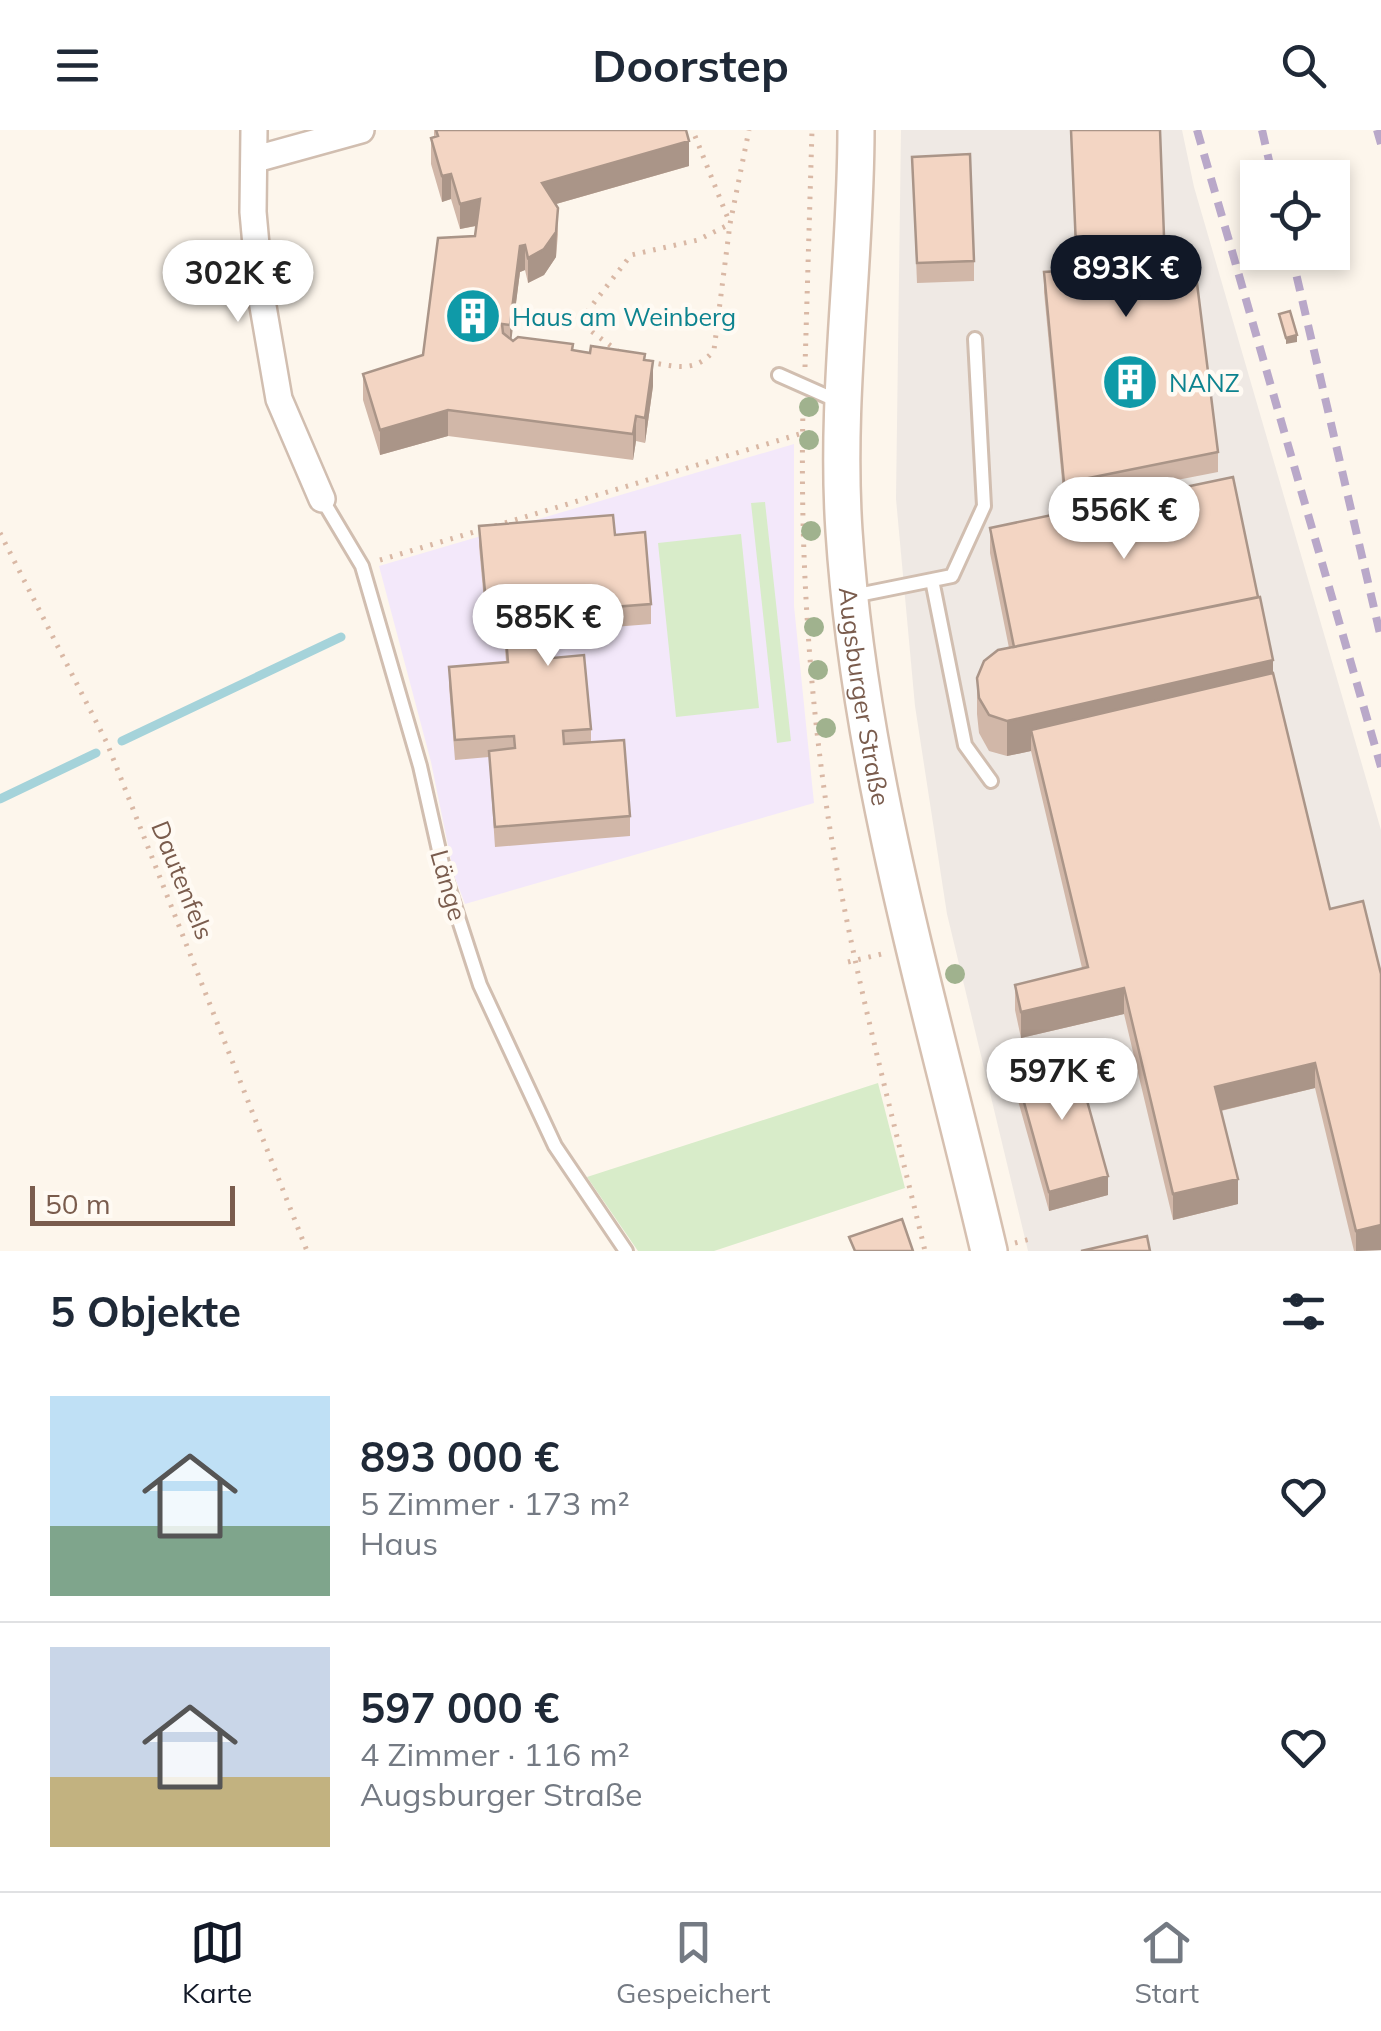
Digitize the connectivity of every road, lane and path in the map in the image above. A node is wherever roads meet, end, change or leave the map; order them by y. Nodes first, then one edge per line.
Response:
1 (254, 130) edge
2 (361, 130) edge
3 (749, 130) edge
4 (812, 130) edge
5 (856, 130) edge
6 (694, 136) dead end
7 (256, 159) junction
8 (730, 224) junction
9 (975, 339) dead end
10 (779, 375) dead end
11 (804, 385) junction
12 (842, 403) junction
13 (803, 433) junction
14 (322, 498) joint
15 (0, 533) edge
16 (362, 566) junction
17 (932, 580) junction
18 (850, 596) junction
19 (991, 782) dead end
20 (913, 946) junction
21 (852, 961) junction
22 (306, 1251) edge
23 (626, 1251) edge
24 (925, 1251) edge
25 (989, 1251) edge

1 - 7 street
2 - 7 street
3 - 8 path
4 - 11 path
5 - 12 street, Augsburger Straße
6 - 8 path
7 - 14 street
8 - 8 path
9 - 17 lane
10 - 11 lane
11 - 12 lane
11 - 13 path
12 - 18 street, Augsburger Straße
13 - 16 path
13 - 21 path
14 - 16 lane, Länge
15 - 22 path, Dautenfels
16 - 23 lane, Länge
17 - 18 lane
17 - 19 lane
18 - 20 street, Augsburger Straße
20 - 21 path
20 - 25 street, Augsburger Straße
21 - 24 path

